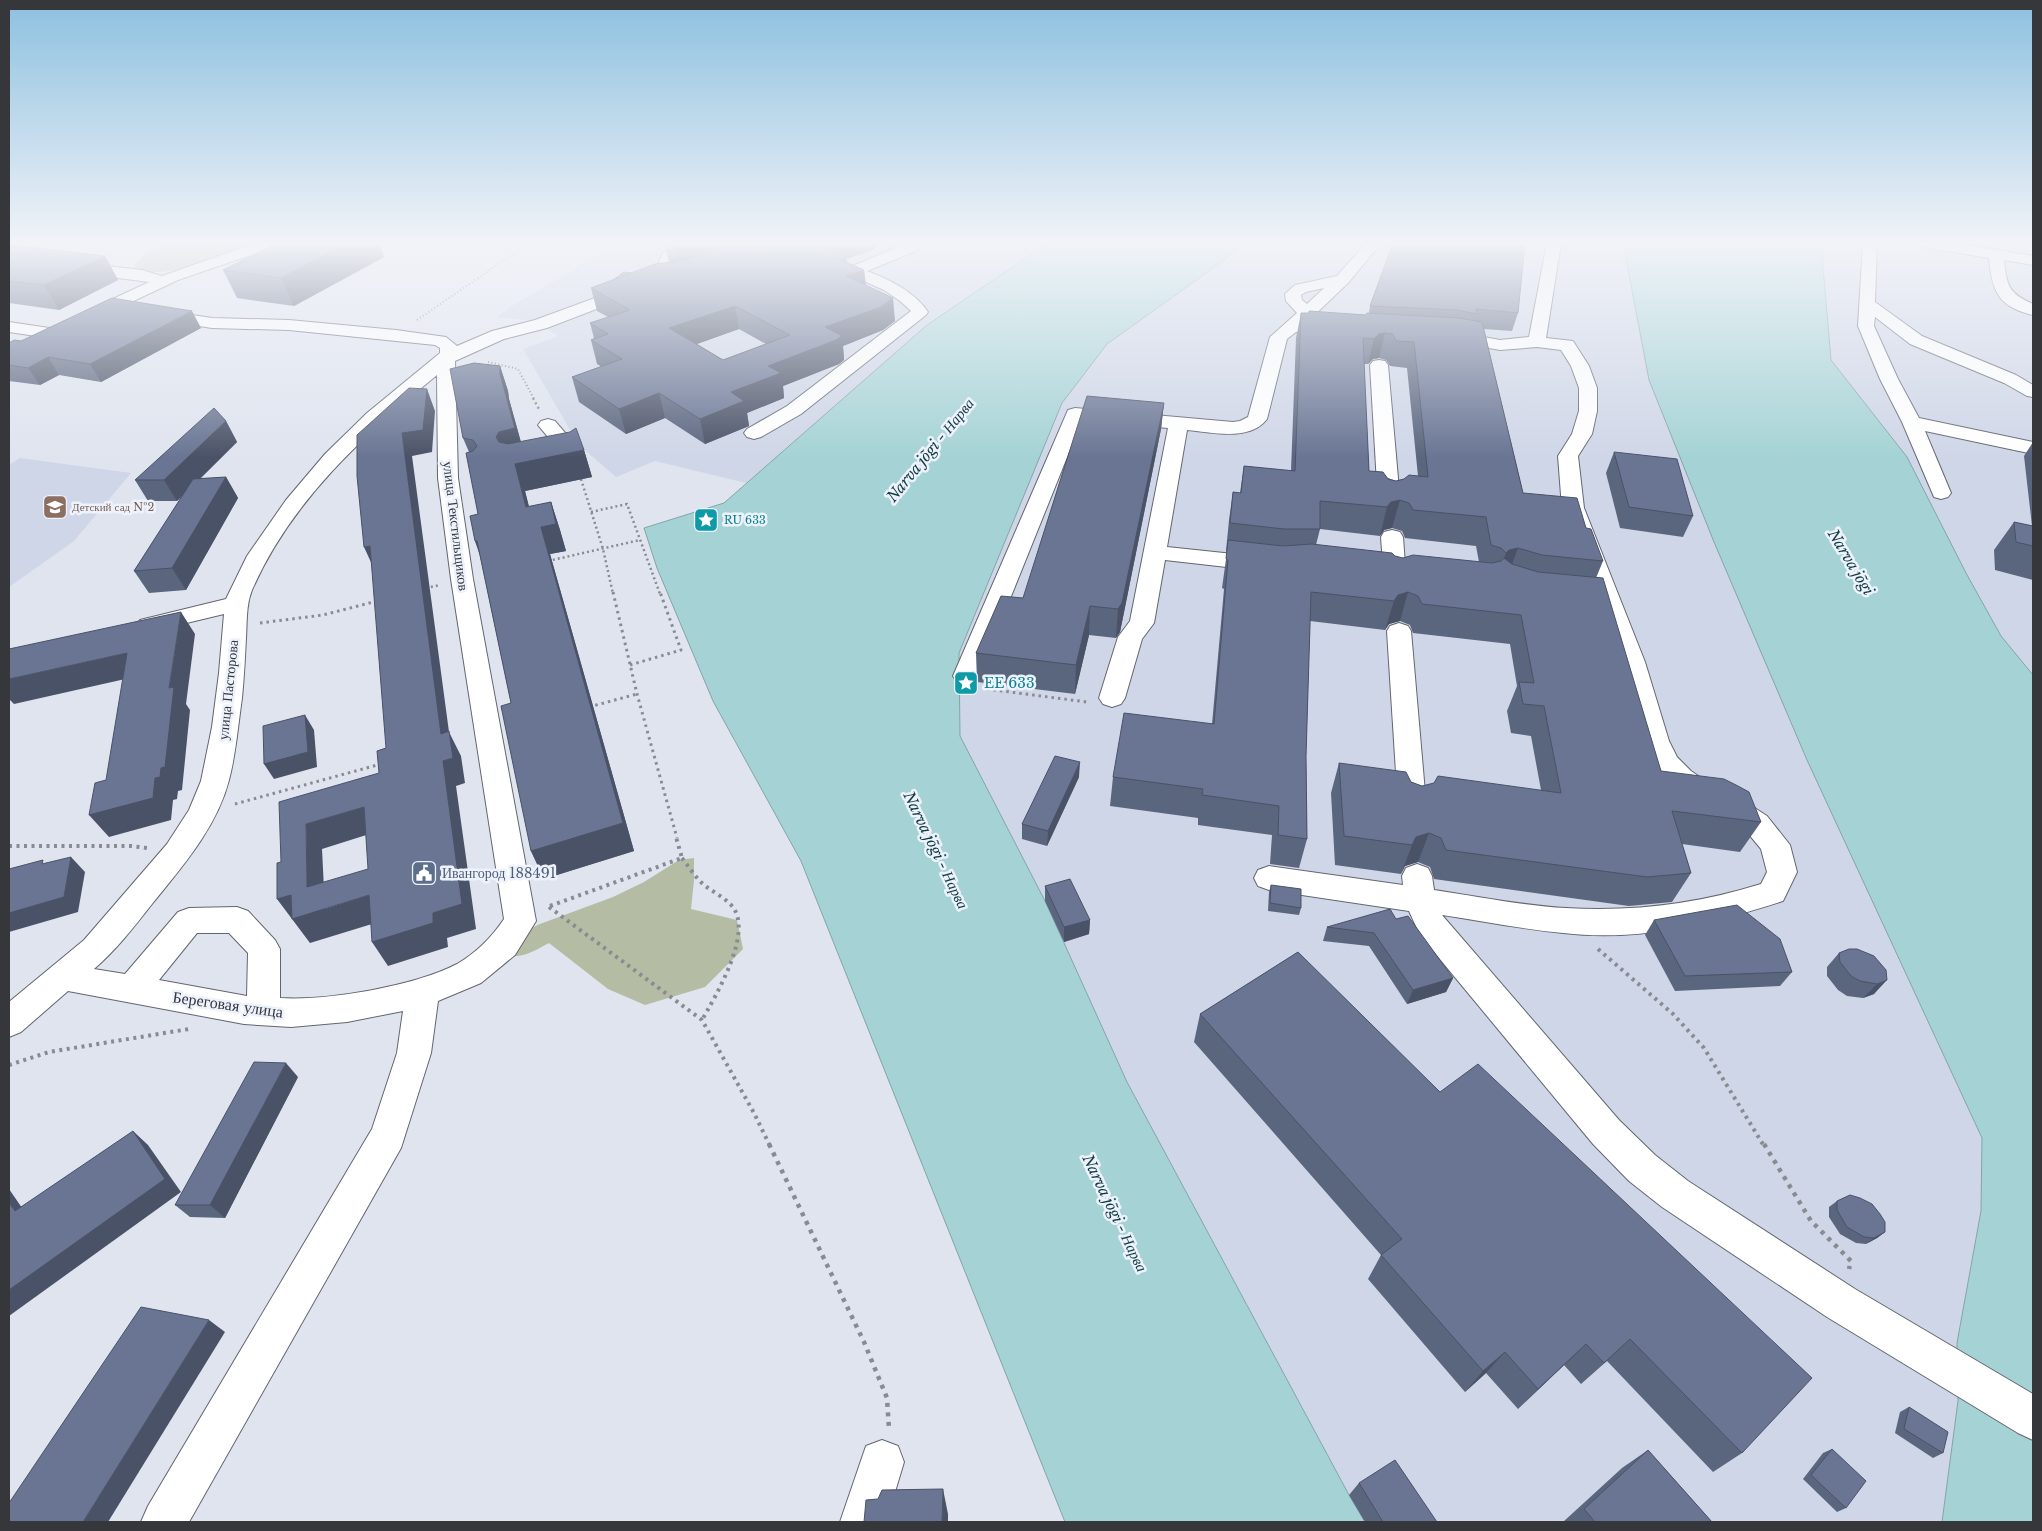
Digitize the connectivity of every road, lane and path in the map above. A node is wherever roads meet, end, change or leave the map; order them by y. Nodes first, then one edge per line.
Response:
1 (94, 314) edge
2 (157, 314) edge
3 (425, 314) edge
4 (566, 314) edge
5 (917, 314) edge
6 (1305, 314) edge
7 (1542, 314) edge
8 (1867, 314) edge
9 (1881, 314) edge
10 (1292, 326) junction
11 (9, 327) edge
12 (1348, 329) edge
13 (56, 334) junction
14 (396, 334) junction
15 (1433, 335) edge
16 (1537, 342) junction
17 (32, 346) edge
18 (1379, 365) dead end
19 (445, 369) junction
20 (2033, 392) edge
21 (1912, 422) junction
22 (1179, 423) junction
23 (548, 425) joint
24 (754, 433) dead end
25 (2030, 446) edge
26 (535, 460) edge
27 (581, 479) dead end
28 (1940, 493) dead end
29 (1389, 501) edge
30 (591, 512) junction
31 (1392, 537) dead end
32 (640, 540) junction
33 (603, 549) junction
34 (1155, 552) junction
35 (546, 561) edge
36 (1286, 565) edge
37 (1395, 575) edge
38 (462, 580) junction
39 (425, 589) dead end
40 (378, 601) edge
41 (235, 615) junction
42 (132, 629) edge
43 (1399, 632) dead end
44 (630, 664) junction
45 (966, 676) joint
46 (637, 694) junction
47 (1112, 698) joint
48 (581, 709) edge
49 (383, 763) edge
50 (1412, 804) edge
51 (202, 813) junction
52 (9, 846) edge
53 (177, 852) junction
54 (682, 858) junction
55 (1269, 878) dead end
56 (1419, 888) junction
57 (549, 906) junction
58 (1564, 920) junction
59 (520, 921) junction
60 (64, 977) junction
61 (132, 990) junction
62 (422, 993) junction
63 (263, 1011) junction
64 (702, 1020) junction
65 (9, 1022) edge
66 (196, 1028) dead end
67 (9, 1065) edge
68 (1851, 1261) dead end
69 (2033, 1418) edge
70 (882, 1462) joint
71 (164, 1522) edge
72 (864, 1522) edge

1 - 13 street
2 - 14 street, улица Текстильщиков
3 - 14 path
4 - 19 street, улица Пасторова
5 - 24 street
6 - 10 street
7 - 16 street
8 - 21 street
9 - 20 street
10 - 12 street
10 - 22 street
11 - 13 street
13 - 17 street
14 - 19 street, улица Текстильщиков
15 - 16 street
16 - 58 street
18 - 29 street
19 - 23 path
19 - 38 street, улица Текстильщиков
19 - 41 street, улица Пасторова
21 - 25 street
21 - 28 street
22 - 34 street
22 - 45 street
23 - 26 street
27 - 30 path
30 - 32 path
30 - 33 path
31 - 37 street
32 - 33 path
32 - 44 path
33 - 35 path
33 - 44 path
34 - 36 street
34 - 47 street
38 - 39 path
38 - 59 street, улица Текстильщиков
40 - 41 path
41 - 42 street
41 - 51 street, улица Пасторова
43 - 50 street
44 - 46 path
45 - 47 path
46 - 48 path
46 - 54 path
49 - 51 path
51 - 53 street, улица Пасторова
52 - 53 path
53 - 60 street, улица Пасторова
54 - 57 path
54 - 64 path
55 - 56 street
56 - 58 street
56 - 69 street
57 - 59 path
57 - 64 path
58 - 68 path
59 - 62 street
60 - 61 street, Береговая улица
60 - 65 street, улица Пасторова
61 - 63 street, Береговая улица
61 - 63 street
62 - 63 street, Береговая улица
62 - 71 street
64 - 70 path
66 - 67 path
70 - 72 street

